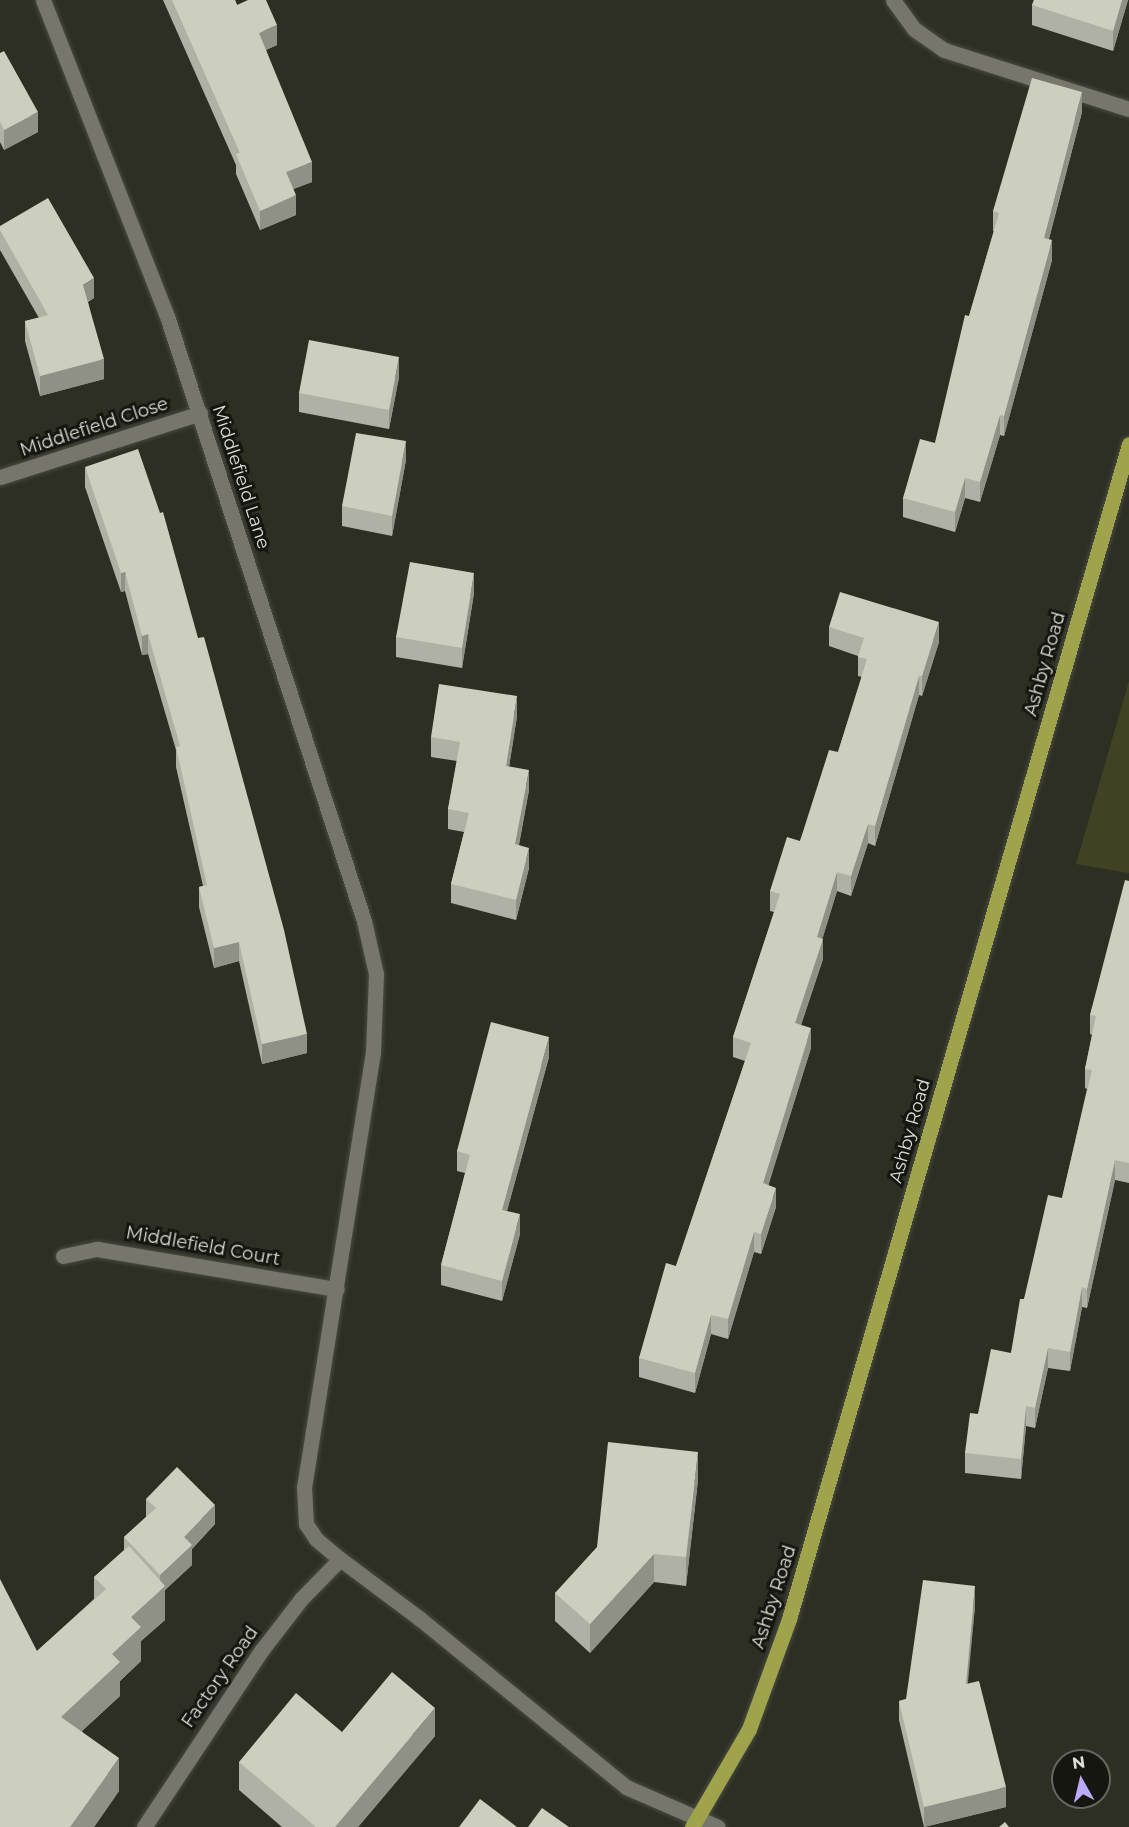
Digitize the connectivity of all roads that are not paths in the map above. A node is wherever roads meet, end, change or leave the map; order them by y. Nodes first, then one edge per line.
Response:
1 (43, 0) edge
2 (893, 0) edge
3 (1129, 110) edge
4 (200, 413) junction
5 (1129, 444) edge
6 (0, 477) edge
7 (63, 1256) dead end
8 (337, 1288) junction
9 (340, 1559) junction
10 (696, 1822) edge
11 (144, 1827) edge
12 (718, 1827) edge

1 - 4 street, Middlefield Lane
2 - 3 street
4 - 6 street, Middlefield Close
4 - 8 street, Middlefield Lane
5 - 10 main road, Ashby Road
7 - 8 street, Middlefield Court
8 - 9 street, Middlefield Lane
9 - 10 street, Middlefield Lane
9 - 11 street, Factory Road
10 - 12 street, Middlefield Lane

